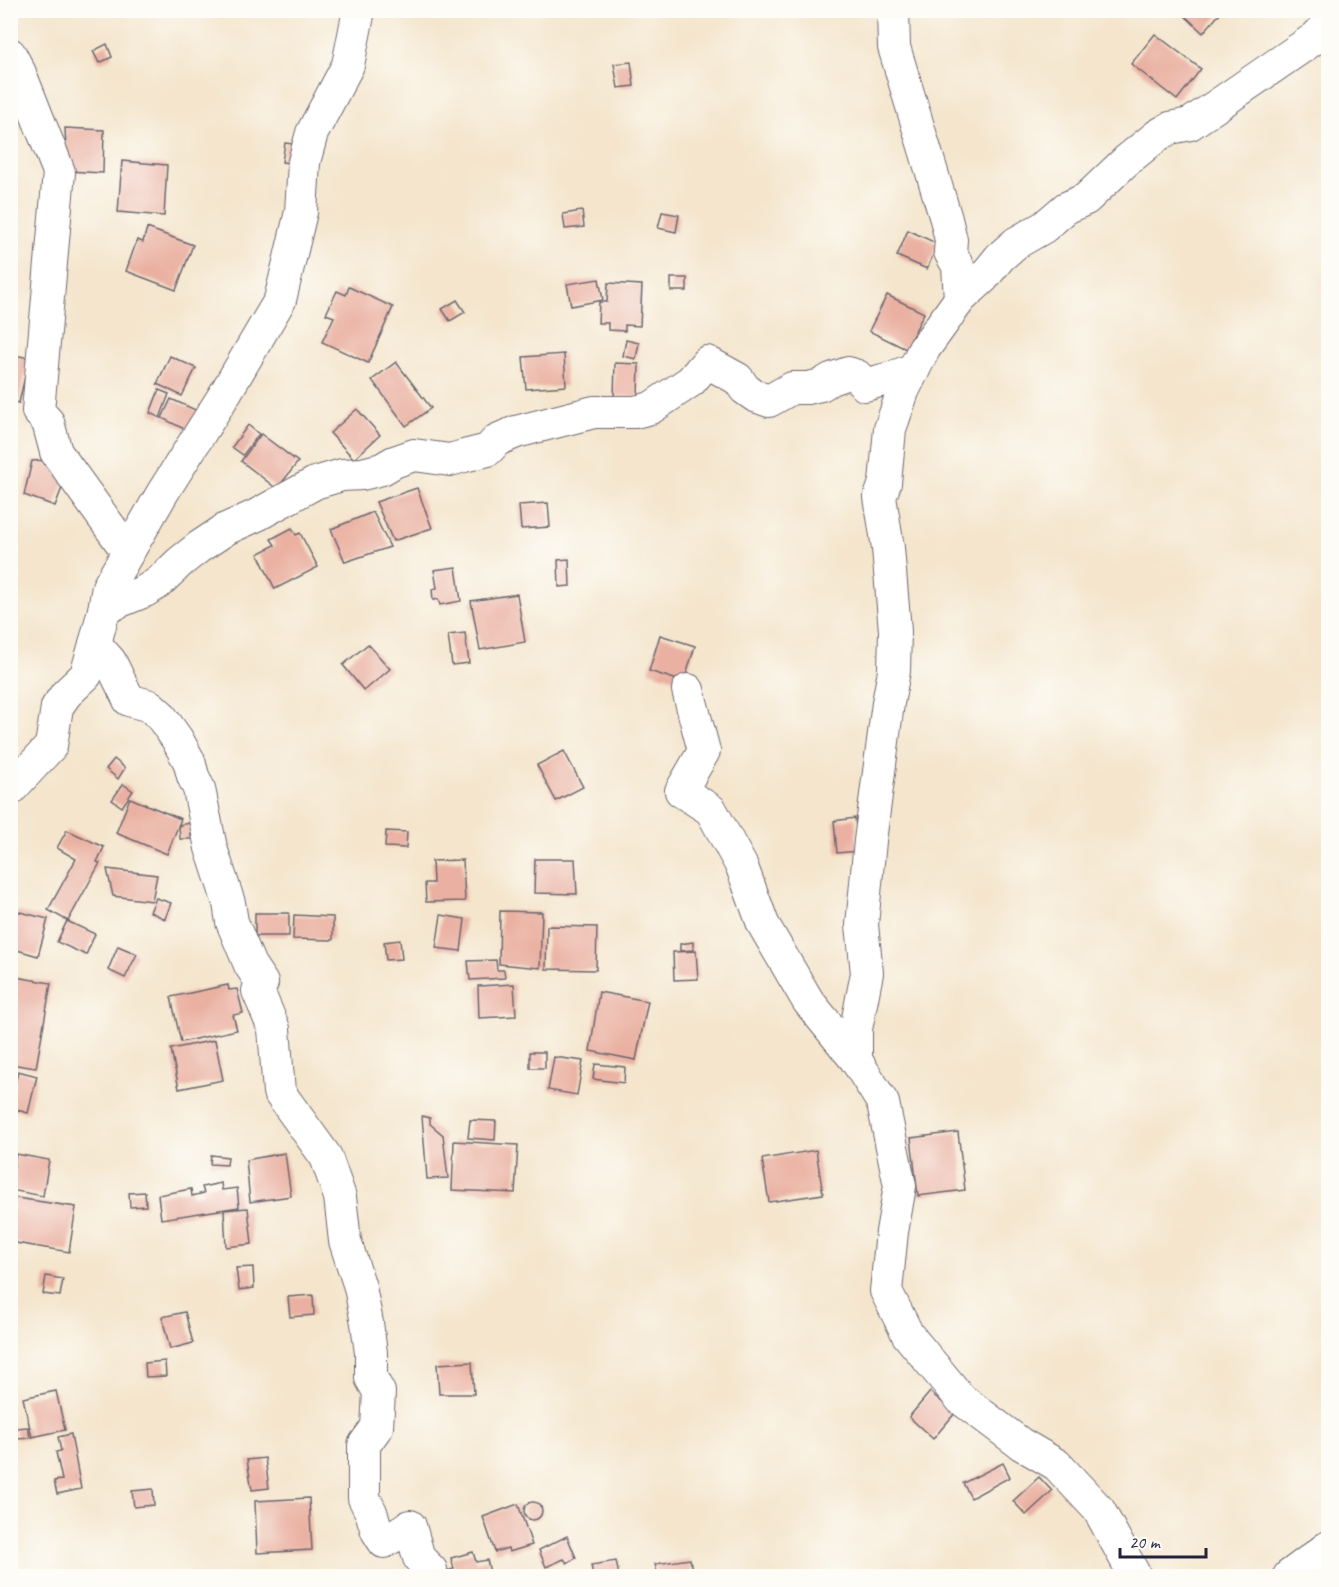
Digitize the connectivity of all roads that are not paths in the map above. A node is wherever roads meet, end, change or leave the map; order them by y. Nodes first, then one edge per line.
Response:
1 (359, 10) edge
2 (893, 10) edge
3 (1329, 25) edge
4 (10, 54) edge
5 (960, 299) junction
6 (914, 369) junction
7 (128, 552) junction
8 (104, 610) junction
9 (95, 644) junction
10 (688, 690) dead end
11 (10, 790) edge
12 (856, 1060) junction
13 (1329, 1547) edge
14 (431, 1576) edge
15 (1135, 1576) edge
16 (1289, 1576) edge

1 - 7 street
2 - 5 street
3 - 5 street
4 - 7 street
5 - 6 street
6 - 8 street
6 - 12 street
7 - 8 street
8 - 9 street
9 - 11 street
9 - 14 street
10 - 12 street
12 - 15 street
13 - 16 street

